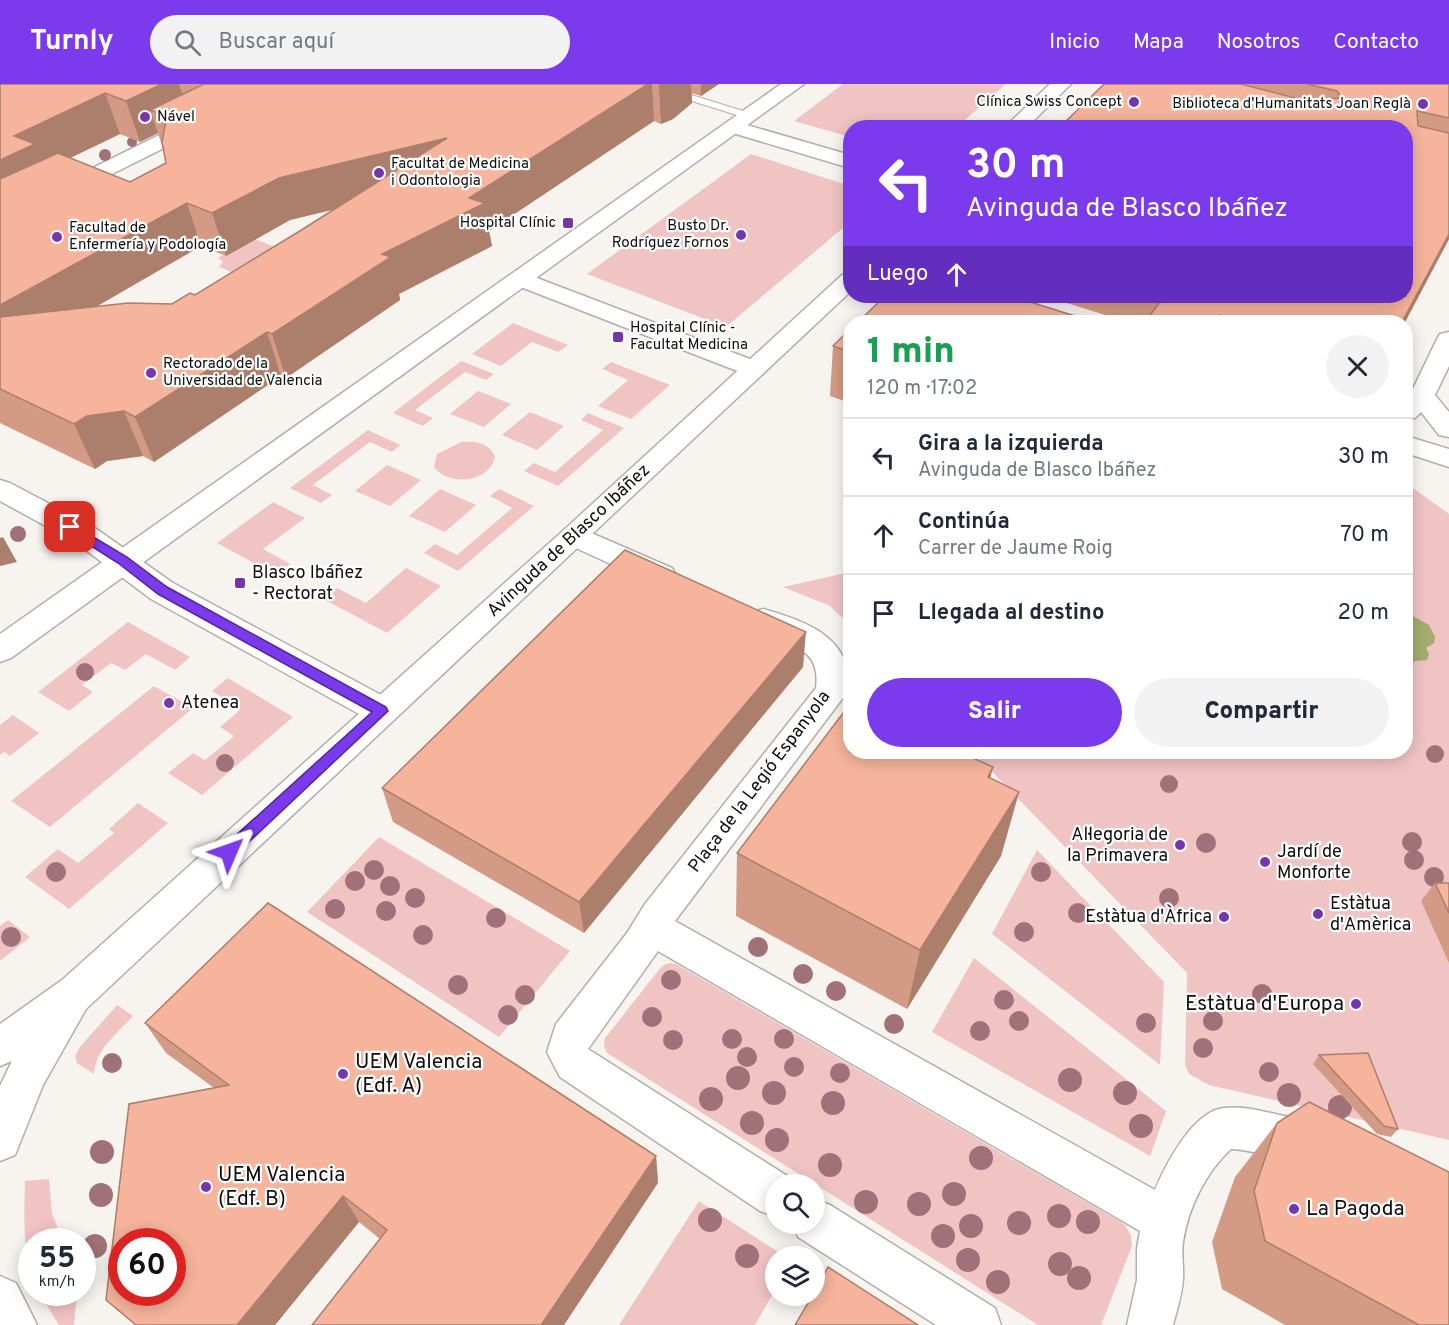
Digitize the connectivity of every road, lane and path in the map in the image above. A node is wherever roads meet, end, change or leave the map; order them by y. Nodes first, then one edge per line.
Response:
1 (277, 84) edge
2 (644, 84) edge
3 (794, 84) edge
4 (1061, 84) edge
5 (1023, 120) edge
6 (741, 121) junction
7 (843, 159) edge
8 (0, 223) edge
9 (521, 279) junction
10 (843, 286) edge
11 (1449, 339) edge
12 (754, 369) junction
13 (1414, 404) edge
14 (1449, 429) edge
15 (1413, 446) edge
16 (1449, 458) edge
17 (0, 489) edge
18 (575, 536) junction
19 (123, 560) junction
20 (689, 587) edge
21 (732, 606) edge
22 (0, 650) edge
23 (382, 711) junction
24 (651, 927) junction
25 (76, 993) junction
26 (0, 1047) edge
27 (0, 1140) edge
28 (1349, 1151) edge
29 (765, 1188) edge
30 (1165, 1220) junction
31 (825, 1228) edge
32 (0, 1299) edge
33 (14, 1325) edge
34 (978, 1325) edge
35 (1150, 1325) edge

1 - 8 street
2 - 6 lane
3 - 6 street
4 - 5 street
6 - 7 street
6 - 9 street
9 - 12 street
9 - 19 street
10 - 12 street, Avinguda de Blasco Ibáñez
11 - 13 street
12 - 18 street, Avinguda de Blasco Ibáñez
13 - 14 street
15 - 16 street
17 - 19 street
18 - 20 street
18 - 23 street, Avinguda de Blasco Ibáñez
19 - 22 street
19 - 23 street
21 - 24 street, Plaça de la Legió Espanyola
23 - 25 street, Avinguda de Blasco Ibáñez
24 - 29 street, Plaça de la Legió Espanyola
24 - 30 street
25 - 26 street, Avinguda de Blasco Ibáñez
25 - 27 street
28 - 30 street
30 - 35 street
31 - 34 street
32 - 33 street

